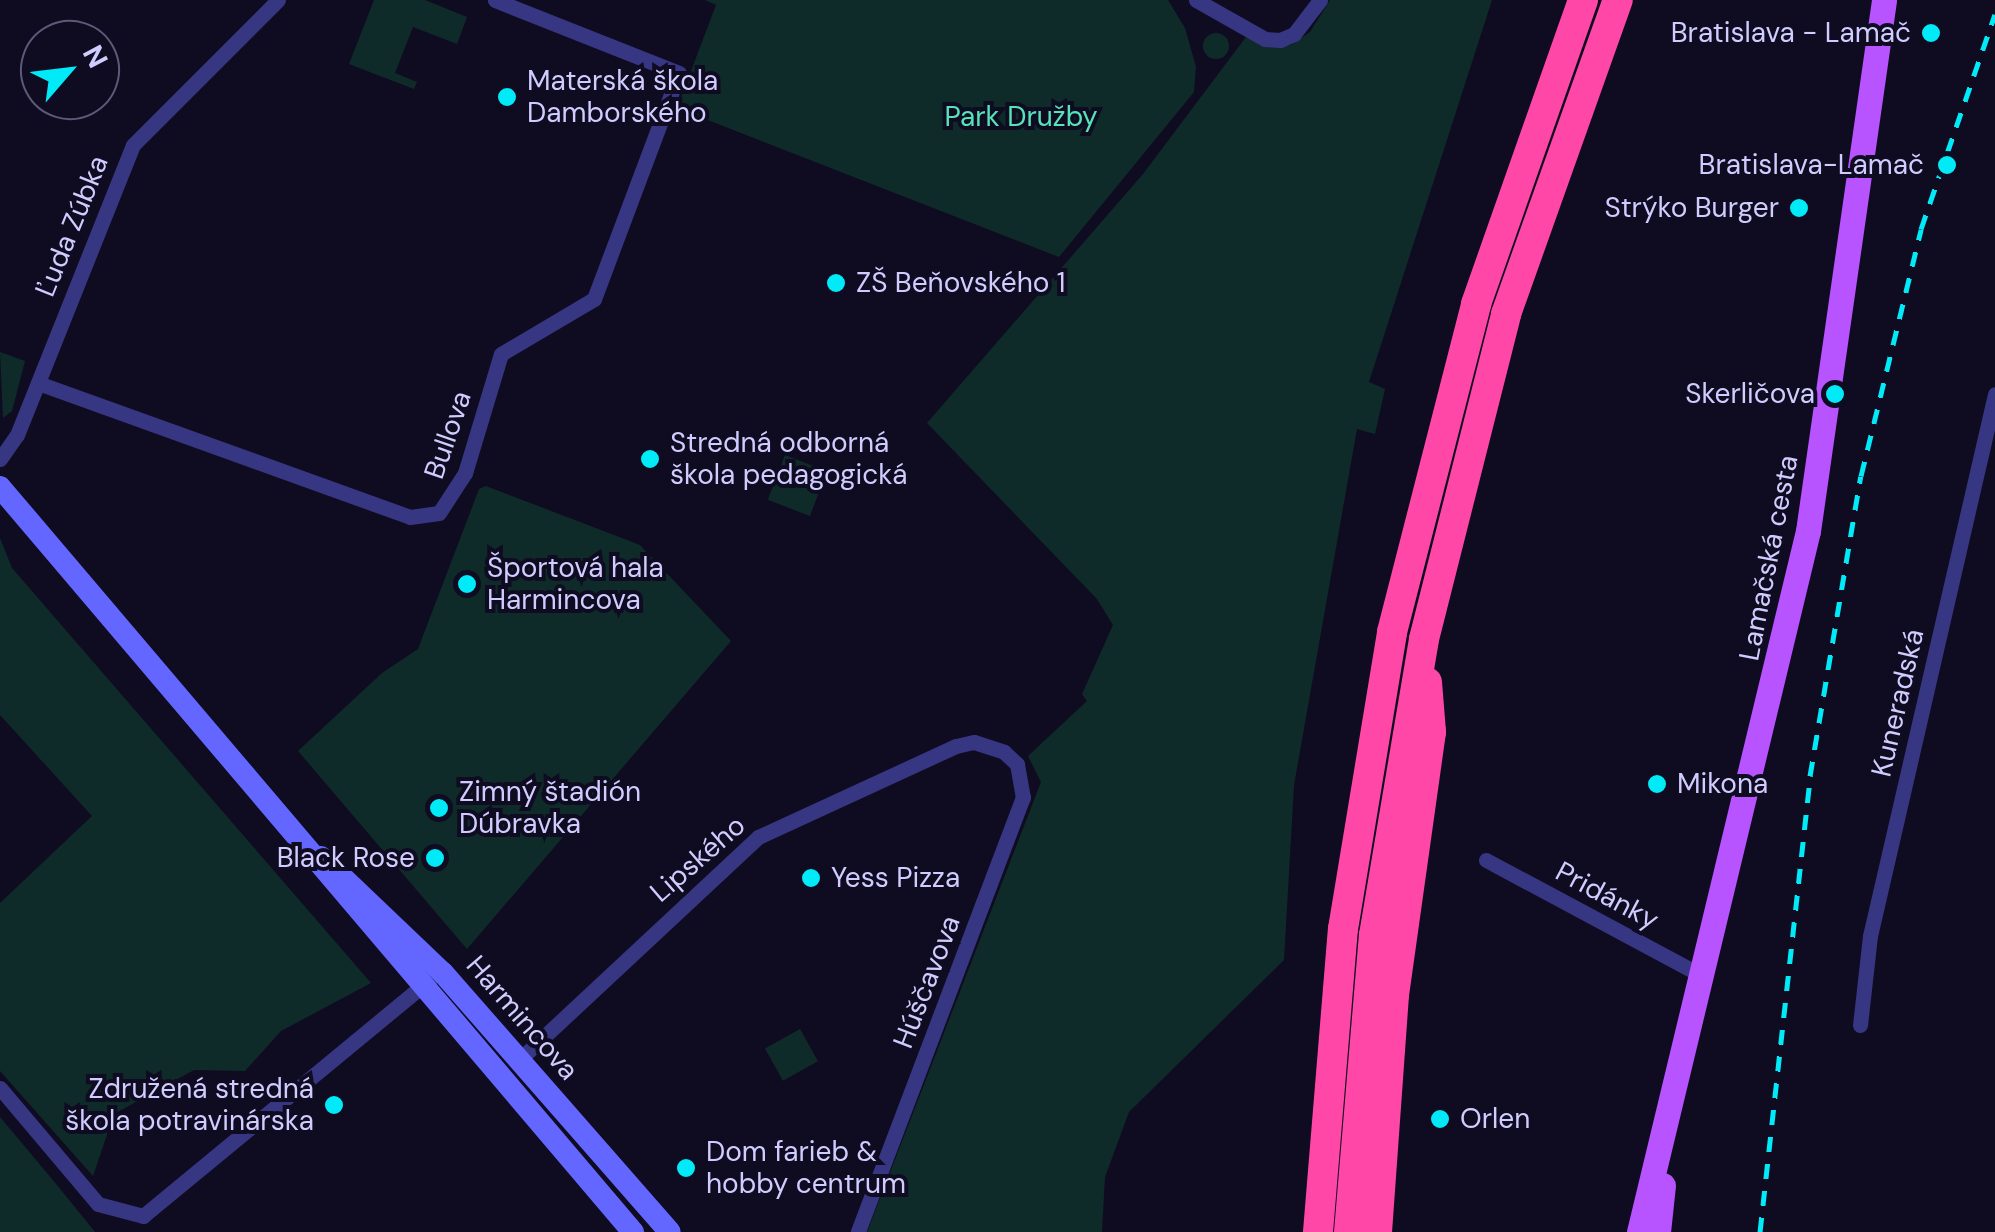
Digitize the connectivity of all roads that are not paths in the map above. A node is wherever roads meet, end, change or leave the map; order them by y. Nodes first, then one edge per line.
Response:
1 (278, 0) edge
2 (495, 0) edge
3 (1196, 0) edge
4 (1320, 0) edge
5 (1564, 0) edge
6 (1583, 0) edge
7 (1618, 0) edge
8 (1884, 0) edge
9 (1554, 72) junction
10 (38, 383) junction
11 (1995, 394) edge
12 (1989, 450) edge
13 (0, 459) edge
14 (0, 486) edge
15 (1424, 639) junction
16 (1004, 752) joint
17 (318, 855) junction
18 (1486, 860) dead end
19 (443, 973) junction
20 (1704, 977) junction
21 (419, 984) junction
22 (1860, 1025) dead end
23 (519, 1060) junction
24 (0, 1088) edge
25 (1669, 1120) junction
26 (144, 1224) edge
27 (633, 1232) edge
28 (670, 1232) edge
29 (858, 1232) edge
30 (1318, 1232) edge
31 (1349, 1232) edge
32 (1377, 1232) edge
33 (1639, 1232) edge
34 (1658, 1232) edge

1 - 10 street, Ľuda Zúbka
2 - 10 street, Bullova
3 - 4 street
5 - 9 highway
6 - 9 highway
7 - 15 highway
8 - 20 main road, Lamačská cesta
9 - 30 highway
10 - 13 street, Ľuda Zúbka
11 - 12 street, Kuneradská
12 - 22 street, Kuneradská
14 - 17 street, Harmincova
15 - 31 highway
15 - 32 highway
16 - 23 street, Lipského
16 - 29 street, Húščavova
17 - 19 street, Harmincova
17 - 21 street, Harmincova
18 - 20 street, Pridánky
19 - 21 street
19 - 23 street, Harmincova
20 - 25 main road, Lamačská cesta
21 - 26 street
21 - 27 street, Harmincova
23 - 28 street, Harmincova
24 - 26 street
25 - 33 main road, Lamačská cesta
25 - 34 main road, Lamačská cesta

